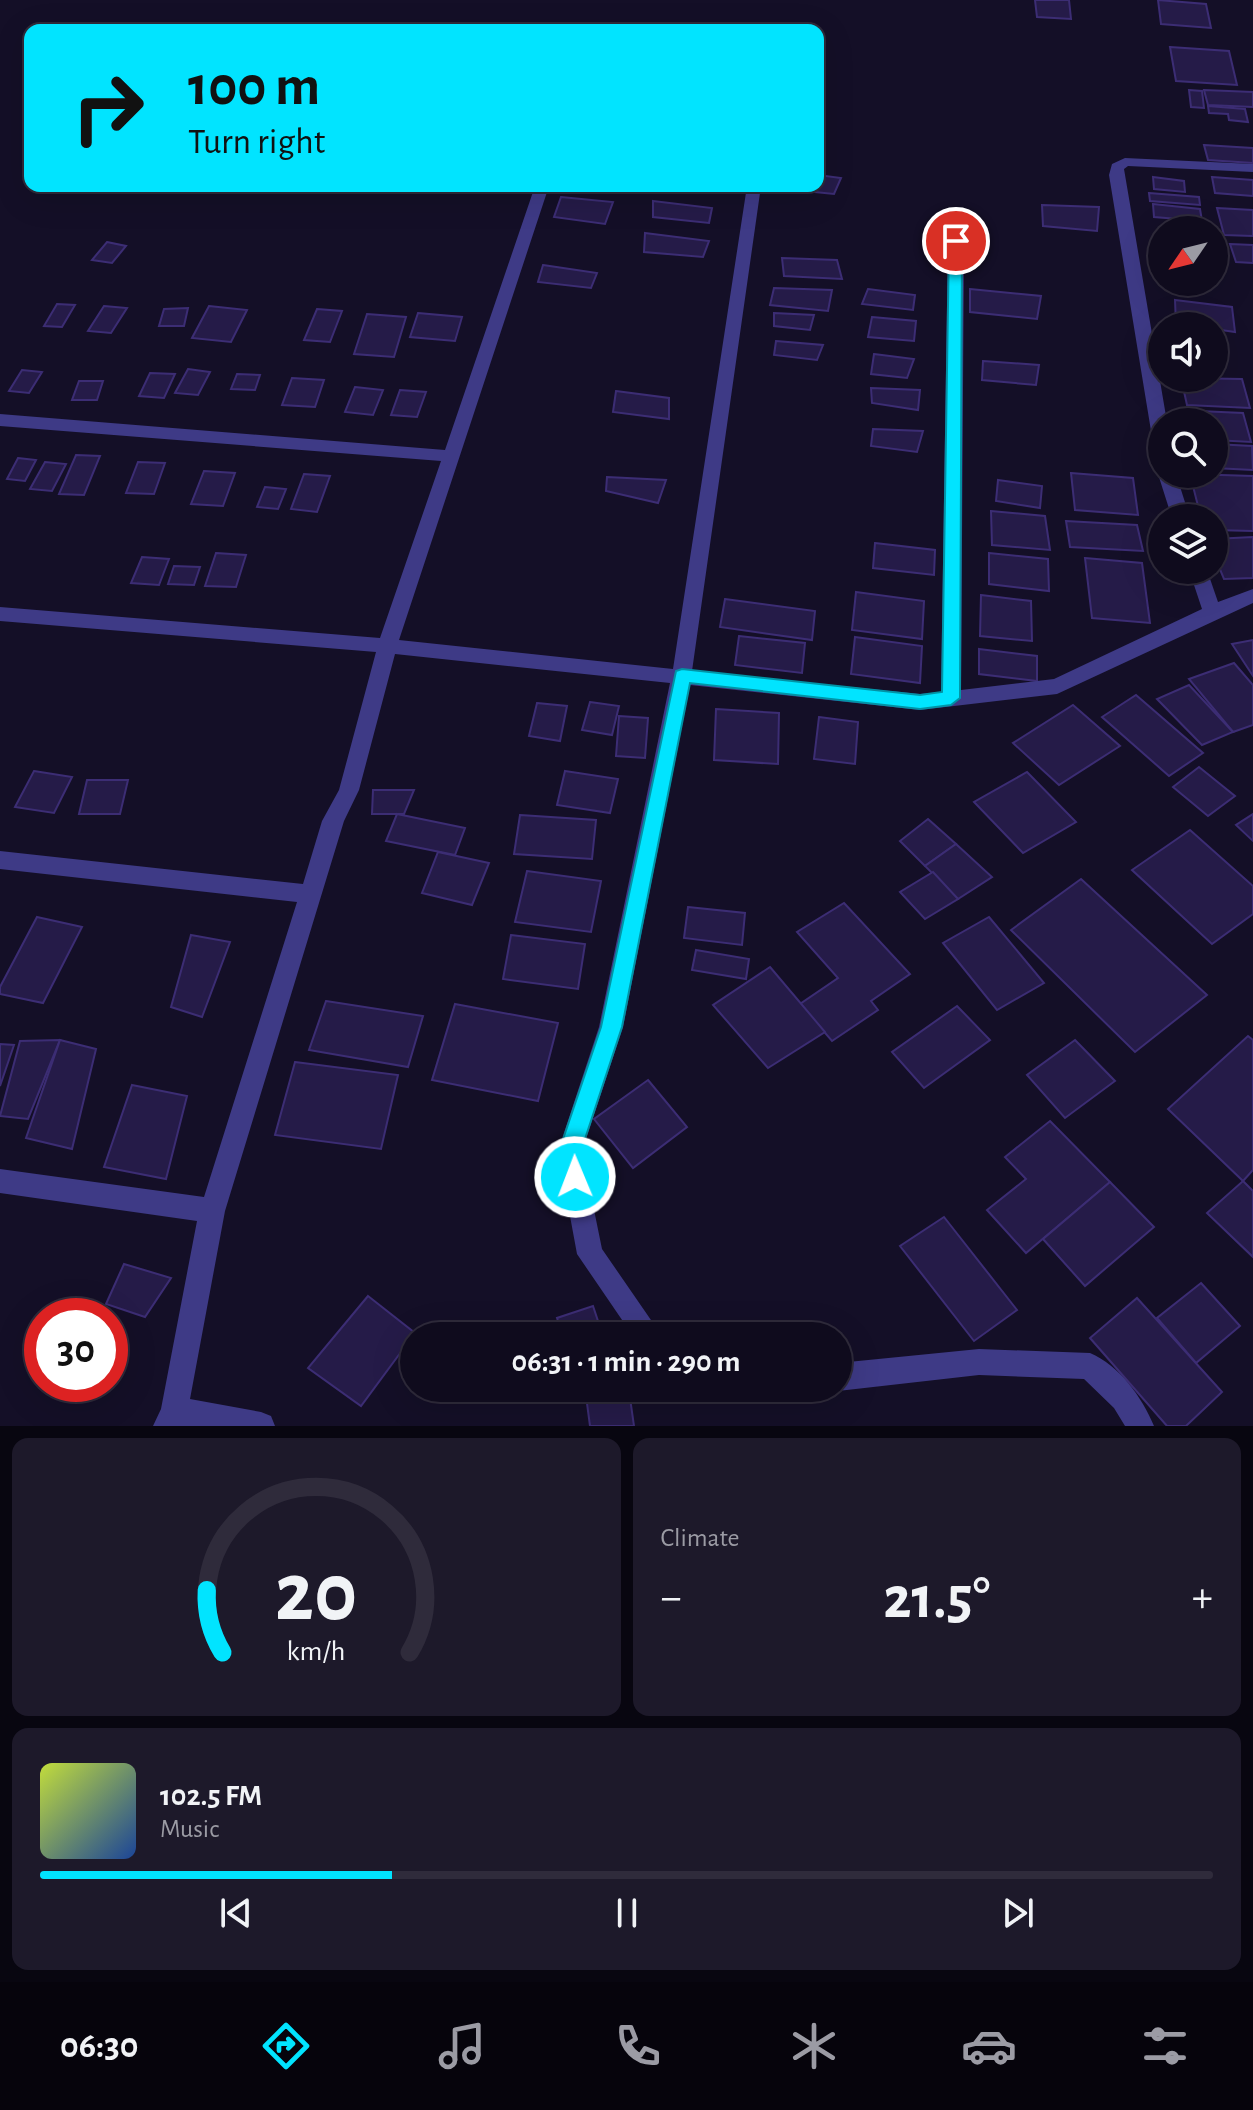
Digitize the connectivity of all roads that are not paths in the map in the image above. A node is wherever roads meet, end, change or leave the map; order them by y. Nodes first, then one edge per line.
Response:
1 (1253, 168) edge
2 (540, 192) edge
3 (753, 192) edge
4 (956, 241) dead end
5 (1156, 408) edge
6 (0, 420) edge
7 (451, 456) junction
8 (1203, 584) edge
9 (1253, 596) edge
10 (1212, 612) junction
11 (0, 614) edge
12 (387, 646) junction
13 (682, 675) junction
14 (951, 698) junction
15 (0, 860) edge
16 (310, 894) junction
17 (0, 1181) edge
18 (212, 1211) junction
19 (639, 1322) edge
20 (852, 1376) edge
21 (170, 1418) edge
22 (261, 1426) edge
23 (1140, 1426) edge

1 - 5 street
2 - 7 street
3 - 13 street
4 - 14 street
6 - 7 street
7 - 12 street
8 - 10 street
9 - 10 street
10 - 14 street
11 - 12 street
12 - 13 street
12 - 16 street
13 - 14 street
13 - 19 street
15 - 16 street
16 - 18 street
17 - 18 street
18 - 21 street
20 - 23 street
21 - 22 street

